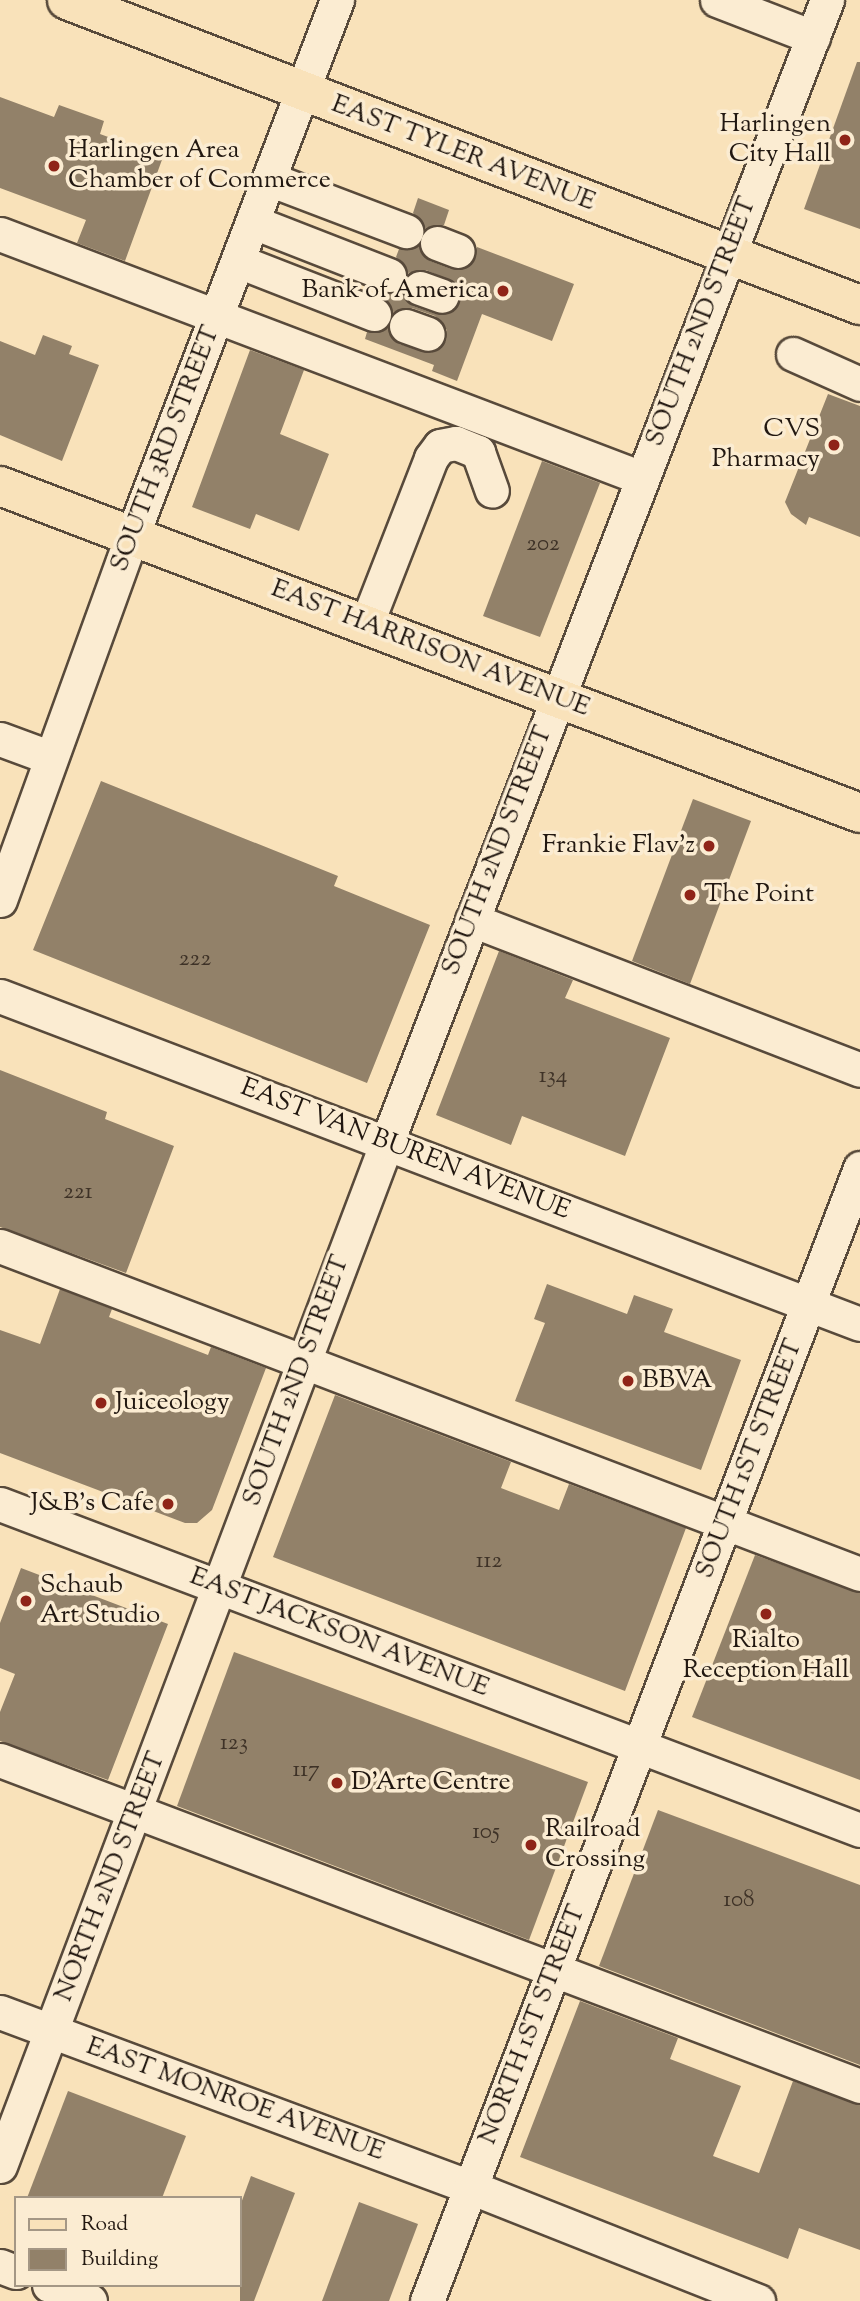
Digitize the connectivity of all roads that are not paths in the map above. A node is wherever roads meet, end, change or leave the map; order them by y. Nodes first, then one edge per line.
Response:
1 (67, 0) edge
2 (337, 0) edge
3 (717, 0) edge
4 (827, 0) edge
5 (813, 37) junction
6 (302, 93) junction
7 (269, 179) junction
8 (253, 222) junction
9 (406, 232) dead end
10 (0, 234) edge
11 (727, 255) junction
12 (238, 261) junction
13 (389, 275) dead end
14 (860, 305) edge
15 (374, 314) dead end
16 (216, 317) junction
17 (793, 355) dead end
18 (860, 384) edge
19 (642, 478) junction
20 (0, 486) edge
21 (492, 491) dead end
22 (132, 536) junction
23 (366, 625) junction
24 (558, 697) junction
25 (0, 739) edge
26 (50, 757) junction
27 (860, 813) edge
28 (0, 900) edge
29 (472, 920) junction
30 (0, 996) edge
31 (860, 1070) edge
32 (387, 1142) junction
33 (860, 1168) edge
34 (0, 1246) edge
35 (809, 1305) junction
36 (860, 1324) edge
37 (303, 1362) junction
38 (0, 1504) edge
39 (725, 1523) junction
40 (860, 1574) edge
41 (220, 1587) junction
42 (639, 1749) junction
43 (0, 1760) edge
44 (136, 1810) junction
45 (860, 1830) edge
46 (554, 1969) junction
47 (0, 2012) edge
48 (52, 2031) junction
49 (860, 2086) edge
50 (0, 2166) edge
51 (470, 2187) junction
52 (54, 2287) edge
53 (90, 2301) edge
54 (427, 2301) edge
55 (758, 2301) edge

1 - 6 main road, EAST TYLER AVENUE
2 - 6 street, SOUTH 3RD STREET
3 - 5 street
4 - 5 street, SOUTH 2ND STREET
5 - 11 street, SOUTH 2ND STREET
6 - 7 street, SOUTH 3RD STREET
6 - 11 main road, EAST TYLER AVENUE
7 - 8 street, SOUTH 3RD STREET
7 - 9 street
8 - 12 street, SOUTH 3RD STREET
8 - 13 street
10 - 16 street
11 - 14 main road, EAST TYLER AVENUE
11 - 19 street, SOUTH 2ND STREET
12 - 15 street
12 - 16 street, SOUTH 3RD STREET
16 - 19 street
16 - 22 street, SOUTH 3RD STREET
17 - 18 street
19 - 24 street, SOUTH 2ND STREET
20 - 22 main road, EAST HARRISON AVENUE
21 - 23 street
22 - 23 main road, EAST HARRISON AVENUE
22 - 26 street, SOUTH 3RD STREET
23 - 24 main road, EAST HARRISON AVENUE
24 - 27 main road, EAST HARRISON AVENUE
24 - 29 street, SOUTH 2ND STREET
25 - 26 street
26 - 28 street, SOUTH 3RD STREET
29 - 31 street
29 - 32 street, SOUTH 2ND STREET
30 - 32 street, EAST VAN BUREN AVENUE
32 - 35 street, EAST VAN BUREN AVENUE
32 - 37 street, SOUTH 2ND STREET
33 - 35 street, SOUTH 1ST STREET
34 - 37 street
35 - 36 street, EAST VAN BUREN AVENUE
35 - 39 street, SOUTH 1ST STREET
37 - 39 street
37 - 41 street, SOUTH 2ND STREET
38 - 41 street, EAST JACKSON AVENUE
39 - 40 street
39 - 42 street, SOUTH 1ST STREET
41 - 42 street, EAST JACKSON AVENUE
41 - 44 street, NORTH 2ND STREET
42 - 45 street, EAST JACKSON AVENUE
42 - 46 street, NORTH 1ST STREET
43 - 44 street
44 - 46 street
44 - 48 street, NORTH 2ND STREET
46 - 49 street
46 - 51 street, NORTH 1ST STREET
47 - 48 street, EAST MONROE AVENUE
48 - 50 street, NORTH 2ND STREET
48 - 51 street, EAST MONROE AVENUE
51 - 54 street, NORTH 1ST STREET
51 - 55 street, EAST MONROE AVENUE
52 - 53 street

